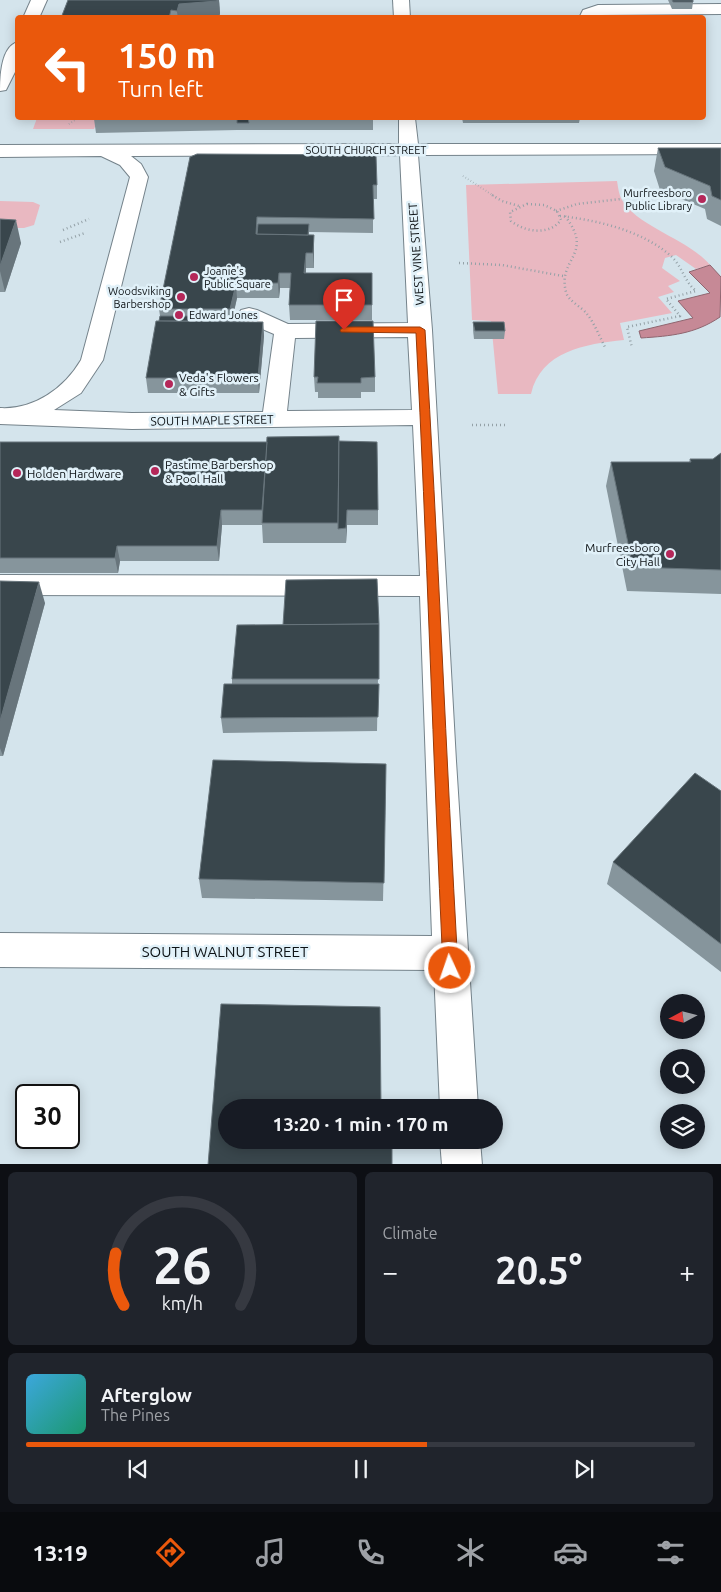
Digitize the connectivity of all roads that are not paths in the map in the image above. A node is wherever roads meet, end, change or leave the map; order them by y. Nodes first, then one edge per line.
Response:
1 (39, 0) edge
2 (401, 0) edge
3 (590, 0) edge
4 (669, 1) dead end
5 (689, 2) edge
6 (719, 13) edge
7 (32, 15) edge
8 (402, 15) edge
9 (588, 15) edge
10 (13, 69) edge
11 (0, 86) edge
12 (407, 120) edge
13 (4, 149) edge
14 (721, 149) edge
15 (79, 150) junction
16 (409, 150) junction
17 (249, 315) dead end
18 (420, 330) junction
19 (285, 332) junction
20 (6, 416) edge
21 (425, 417) junction
22 (274, 419) junction
23 (0, 585) edge
24 (434, 586) junction
25 (0, 950) edge
26 (450, 953) junction
27 (458, 1099) edge
28 (461, 1149) edge
29 (462, 1164) edge

1 - 7 street
2 - 8 street
3 - 4 street
5 - 6 street
6 - 9 street
10 - 11 street
12 - 16 street, WEST VINE STREET
13 - 15 street, SOUTH CHURCH STREET
14 - 16 street, SOUTH CHURCH STREET
15 - 16 street, SOUTH CHURCH STREET
15 - 20 street
16 - 18 street, WEST VINE STREET
17 - 19 street
18 - 19 street
18 - 21 street, WEST VINE STREET
19 - 22 street
20 - 22 street, SOUTH MAPLE STREET
21 - 22 street, SOUTH MAPLE STREET
21 - 24 street, WEST VINE STREET
23 - 24 street
24 - 26 street, WEST VINE STREET
25 - 26 street, SOUTH WALNUT STREET
26 - 27 street, WEST VINE STREET
28 - 29 street

